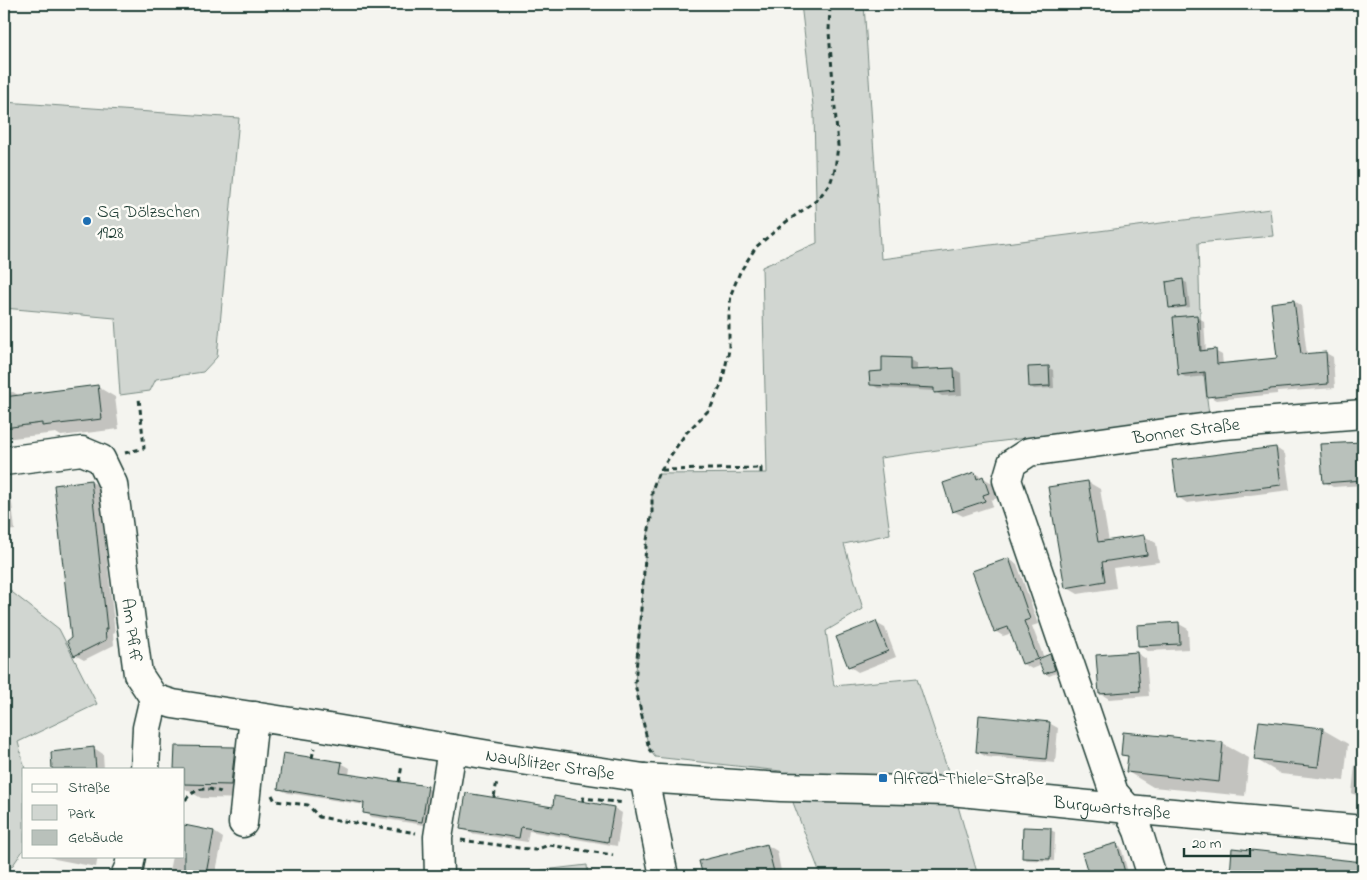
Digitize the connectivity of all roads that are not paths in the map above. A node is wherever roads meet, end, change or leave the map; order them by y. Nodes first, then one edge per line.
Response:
1 (1363, 414) edge
2 (4, 461) edge
3 (154, 698) junction
4 (254, 716) junction
5 (452, 749) junction
6 (145, 768) edge
7 (644, 778) junction
8 (951, 791) joint
9 (253, 805) road end
10 (1128, 809) junction
11 (1363, 830) edge
12 (131, 858) edge
13 (125, 876) edge
14 (439, 876) edge
15 (664, 876) edge
16 (1152, 876) edge

1 - 10 street, Bonner Straße
2 - 3 street, Am Pfiff
3 - 4 street, Naußlitzer Straße
3 - 6 street
4 - 5 street, Naußlitzer Straße
4 - 9 street
5 - 7 street, Naußlitzer Straße
5 - 14 street
7 - 8 street, Naußlitzer Straße
7 - 15 street
8 - 10 street, Burgwartstraße
10 - 11 street, Burgwartstraße
10 - 16 street
12 - 13 street

